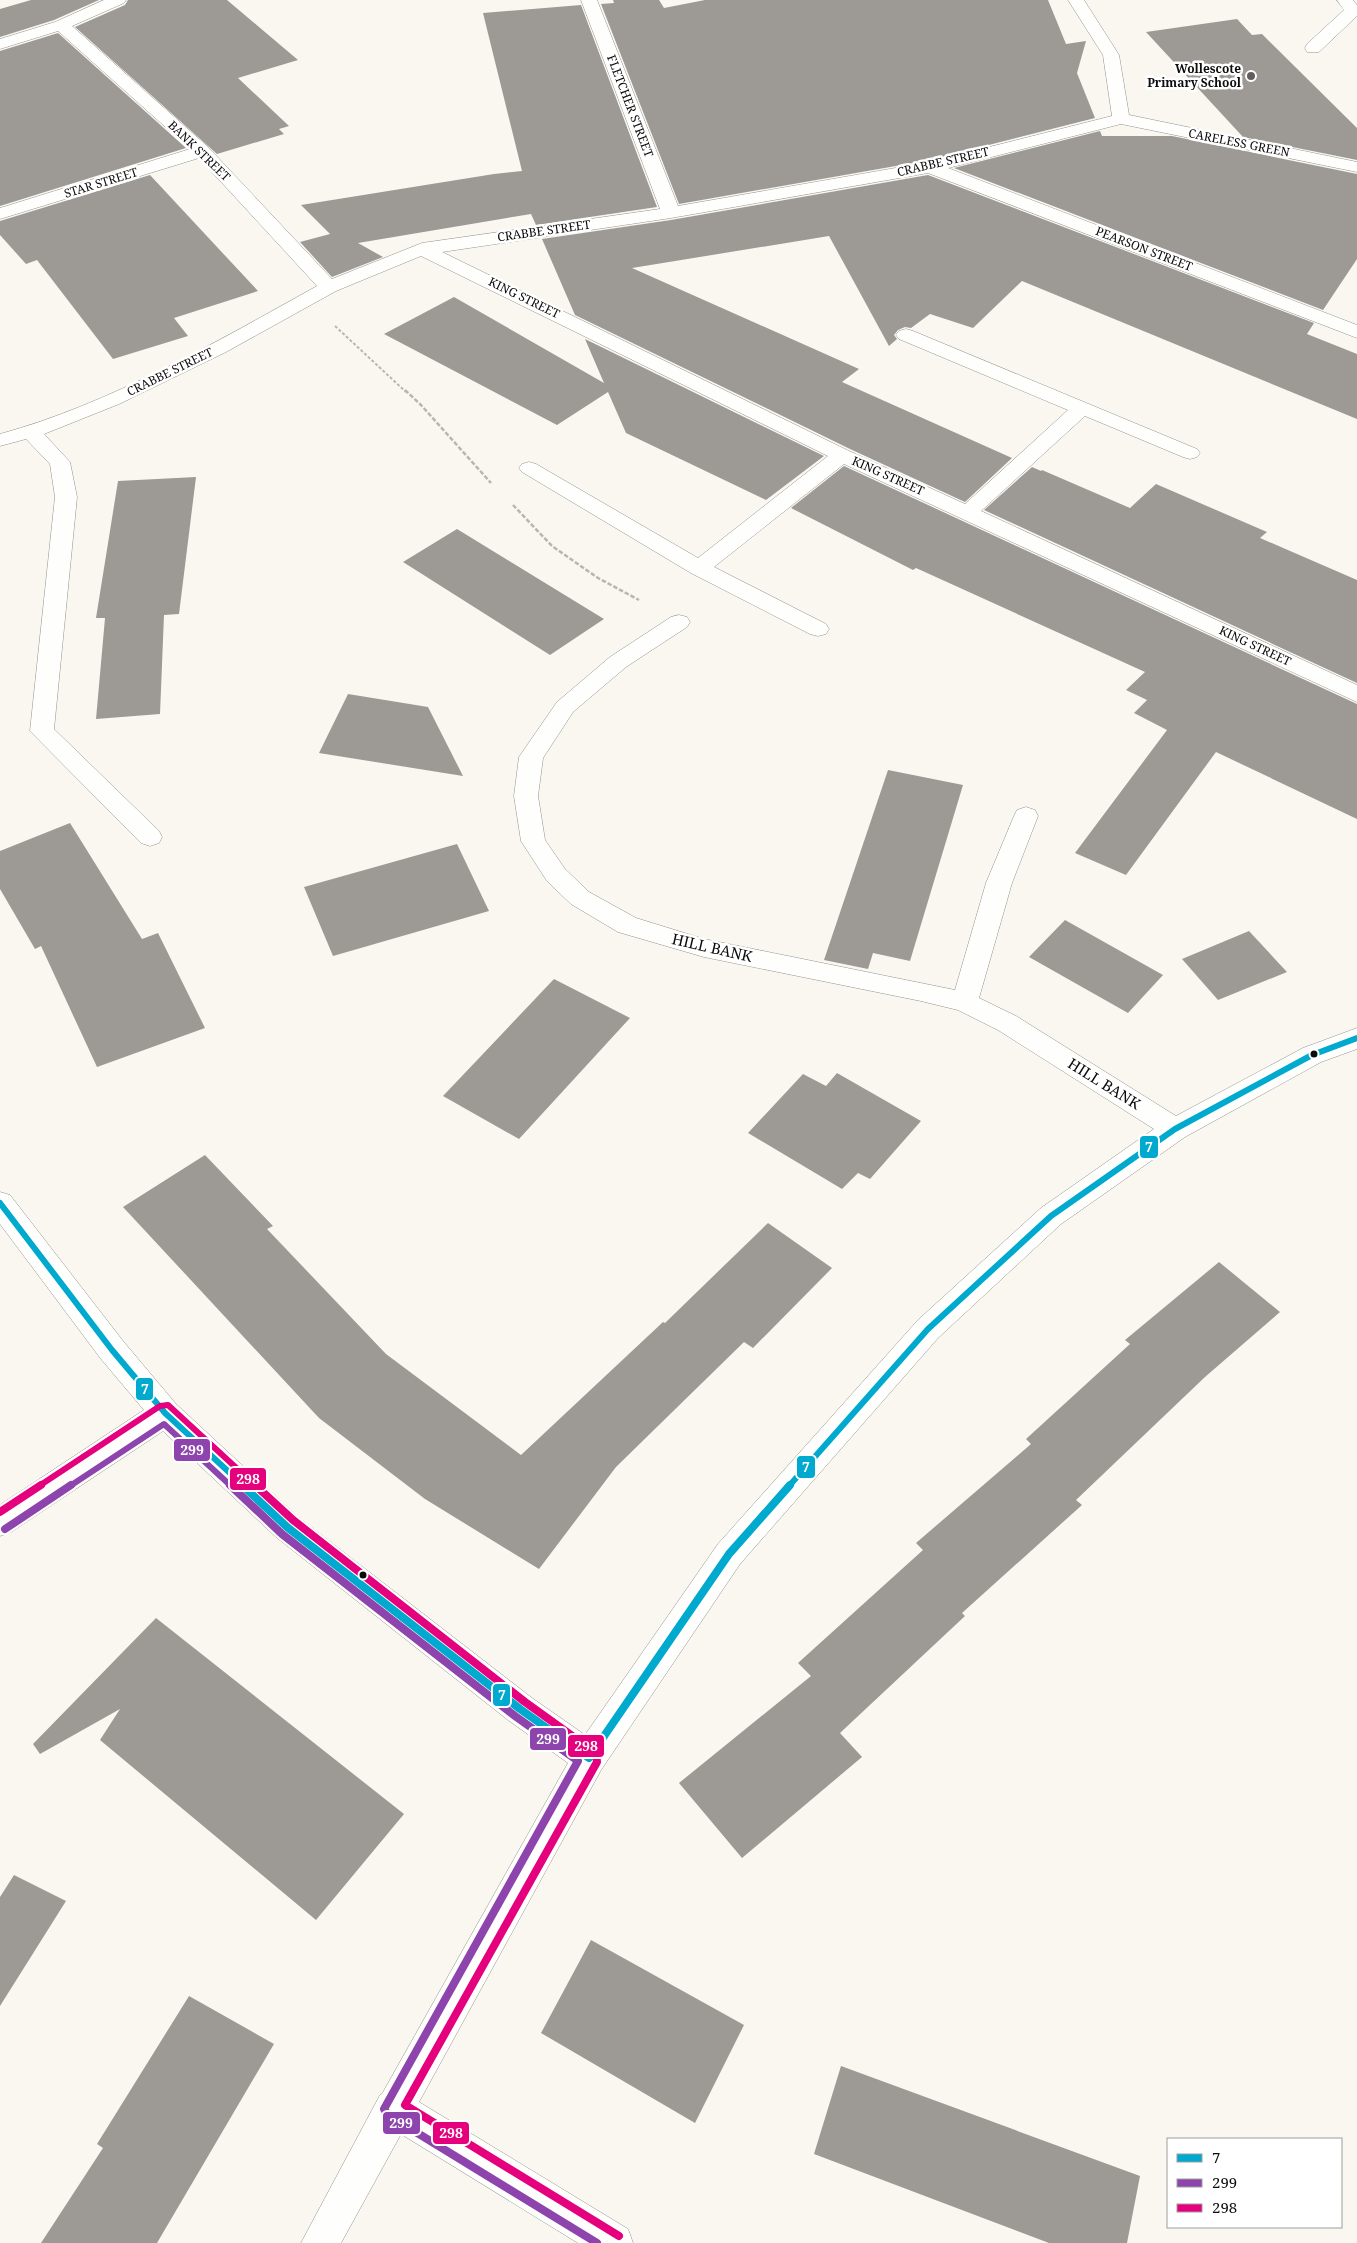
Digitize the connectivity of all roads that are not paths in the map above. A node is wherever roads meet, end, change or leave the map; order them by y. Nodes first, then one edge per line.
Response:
1 (118, 0) edge
2 (589, 0) edge
3 (1076, 0) edge
4 (1344, 0) edge
5 (61, 25) junction
6 (0, 44) edge
7 (1312, 48) dead end
8 (1121, 119) junction
9 (202, 151) junction
10 (930, 167) junction
11 (1357, 167) edge
12 (671, 213) junction
13 (0, 214) edge
14 (422, 249) junction
15 (329, 286) junction
16 (1357, 332) edge
17 (906, 335) dead end
18 (1083, 407) junction
19 (30, 432) junction
20 (0, 440) edge
21 (1190, 453) dead end
22 (842, 455) junction
23 (529, 468) dead end
24 (968, 512) junction
25 (700, 568) junction
26 (679, 622) dead end
27 (818, 629) dead end
28 (1357, 694) edge
29 (1026, 816) dead end
30 (150, 838) dead end
31 (965, 1002) junction
32 (1357, 1038) edge
33 (1175, 1129) junction
34 (0, 1203) edge
35 (165, 1413) junction
36 (0, 1522) edge
37 (589, 1758) junction
38 (393, 2108) junction
39 (320, 2243) edge
40 (614, 2243) edge

1 - 5 street
2 - 12 street, FLETCHER STREET
3 - 8 street
4 - 7 street
5 - 6 street
5 - 9 street, BANK STREET
8 - 10 street, CRABBE STREET
8 - 11 street, CARELESS GREEN
9 - 13 street, STAR STREET
9 - 15 street, BANK STREET
10 - 12 street, CRABBE STREET
10 - 16 street, PEARSON STREET
12 - 14 street, CRABBE STREET
14 - 15 street, CRABBE STREET
14 - 22 street, KING STREET
15 - 19 street, CRABBE STREET
17 - 18 street
18 - 21 street
18 - 24 street
19 - 20 street, CRABBE STREET
19 - 30 street
22 - 24 street, KING STREET
22 - 25 street
23 - 25 street
24 - 28 street, KING STREET
25 - 27 street
26 - 31 street, HILL BANK
29 - 31 street
31 - 33 street, HILL BANK
32 - 33 street
33 - 37 street
34 - 35 street
35 - 36 street
35 - 37 street
37 - 38 street
38 - 39 street
38 - 40 street

